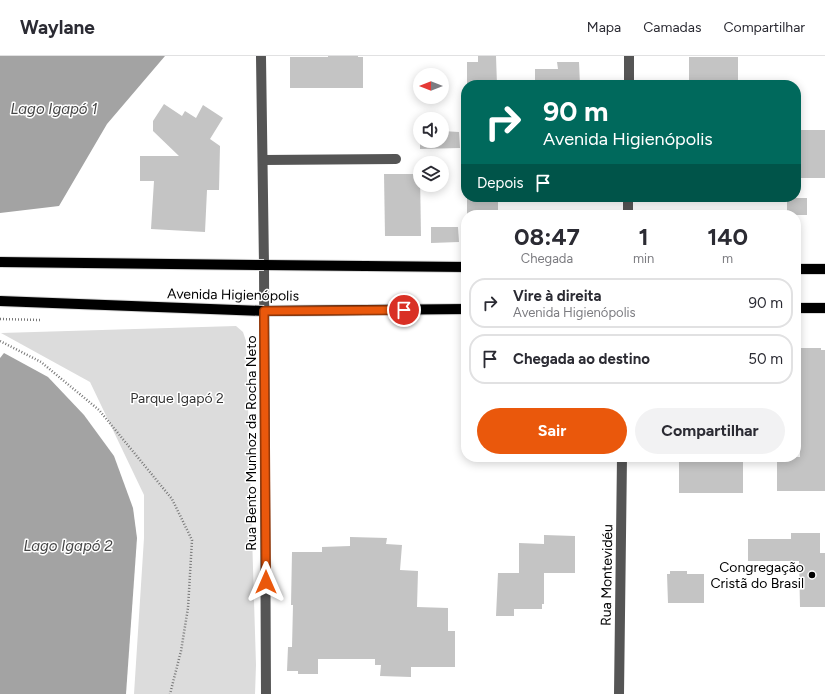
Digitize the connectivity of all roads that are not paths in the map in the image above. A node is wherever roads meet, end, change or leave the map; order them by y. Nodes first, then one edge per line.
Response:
1 (629, 56) edge
2 (261, 58) dead end
3 (629, 80) edge
4 (396, 159) dead end
5 (262, 160) junction
6 (0, 262) edge
7 (264, 265) junction
8 (461, 267) edge
9 (801, 269) edge
10 (825, 269) edge
11 (0, 301) edge
12 (801, 308) edge
13 (825, 308) edge
14 (461, 309) edge
15 (264, 311) junction
16 (622, 462) edge
17 (266, 694) edge
18 (619, 694) edge

1 - 3 street
2 - 5 street
4 - 5 street
5 - 7 street
6 - 7 main road, bridge
7 - 8 main road
7 - 15 street, Rua Bento Munhoz da Rocha Neto
9 - 10 main road
11 - 15 main road, Avenida Higienópolis, bridge
12 - 13 main road
14 - 15 main road, Avenida Higienópolis
15 - 17 street, Rua Bento Munhoz da Rocha Neto
16 - 18 street, Rua Montevidéu

